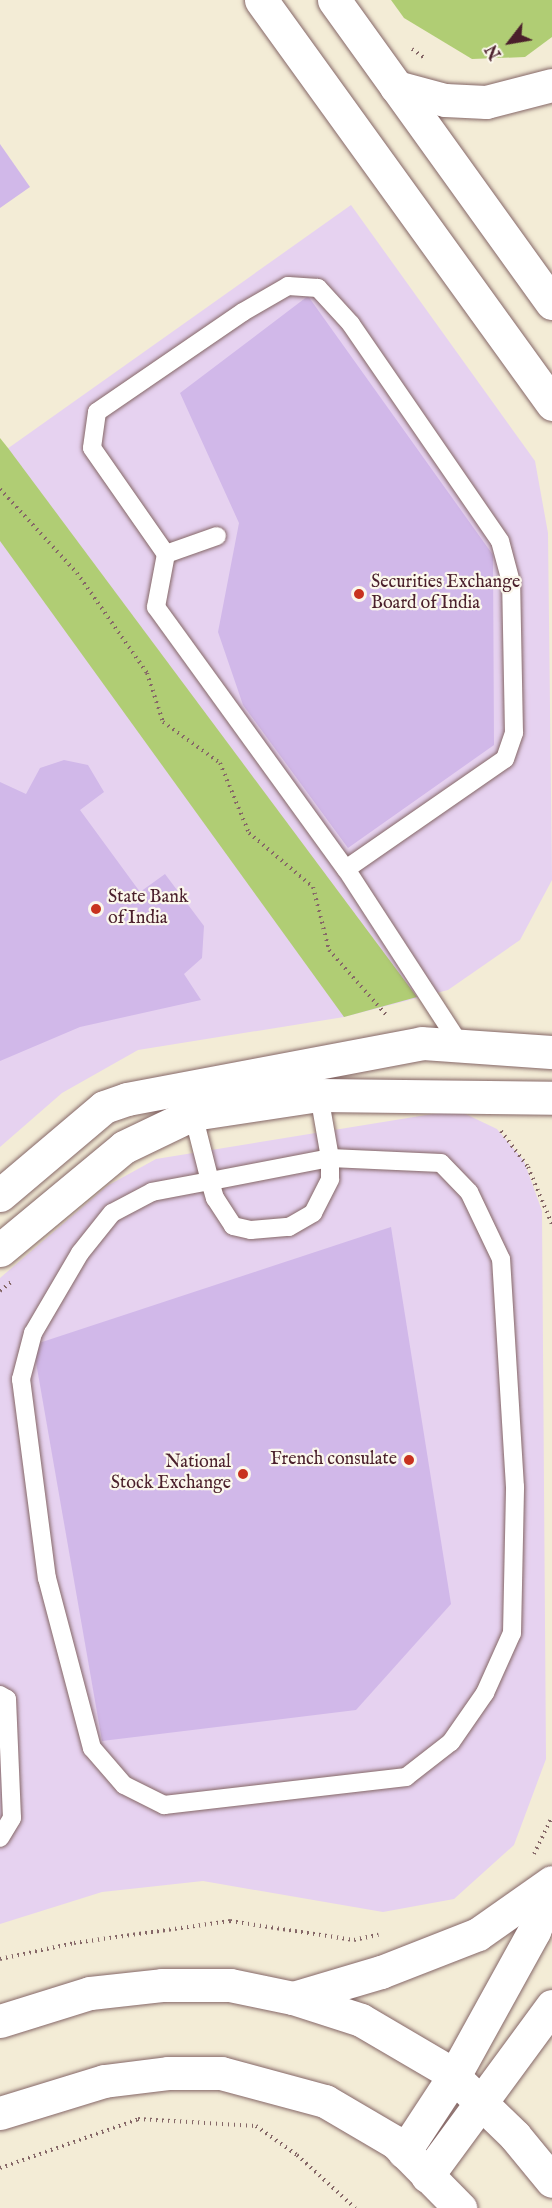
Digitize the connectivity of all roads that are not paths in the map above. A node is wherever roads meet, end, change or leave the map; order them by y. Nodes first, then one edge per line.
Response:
1 (261, 0) edge
2 (334, 0) edge
3 (552, 85) edge
4 (396, 87) junction
5 (552, 303) edge
6 (552, 404) edge
7 (217, 536) dead end
8 (166, 554) junction
9 (346, 869) junction
10 (461, 1046) junction
11 (552, 1052) edge
12 (319, 1095) junction
13 (552, 1098) edge
14 (193, 1114) junction
15 (330, 1158) junction
16 (210, 1181) junction
17 (0, 1195) edge
18 (0, 1250) edge
19 (0, 1695) edge
20 (0, 1838) edge
21 (552, 1882) edge
22 (552, 1888) edge
23 (293, 1998) junction
24 (552, 2006) edge
25 (0, 2021) edge
26 (454, 2076) junction
27 (480, 2105) junction
28 (0, 2113) edge
29 (404, 2152) junction
30 (428, 2176) junction
31 (552, 2181) edge
32 (460, 2208) edge

1 - 6 main road
2 - 4 main road
3 - 4 main road
4 - 5 main road
7 - 8 lane
8 - 9 lane
8 - 9 lane
9 - 10 lane
10 - 11 main road
10 - 17 main road
12 - 13 main road
12 - 14 main road
12 - 15 lane
14 - 16 lane
14 - 18 main road
15 - 16 lane
15 - 16 lane
15 - 16 lane
19 - 20 lane
21 - 23 main road
22 - 26 main road
23 - 25 main road
23 - 26 main road
24 - 27 main road
26 - 27 main road
26 - 29 main road
27 - 30 main road
27 - 31 main road
28 - 29 main road
29 - 30 main road
30 - 32 main road

